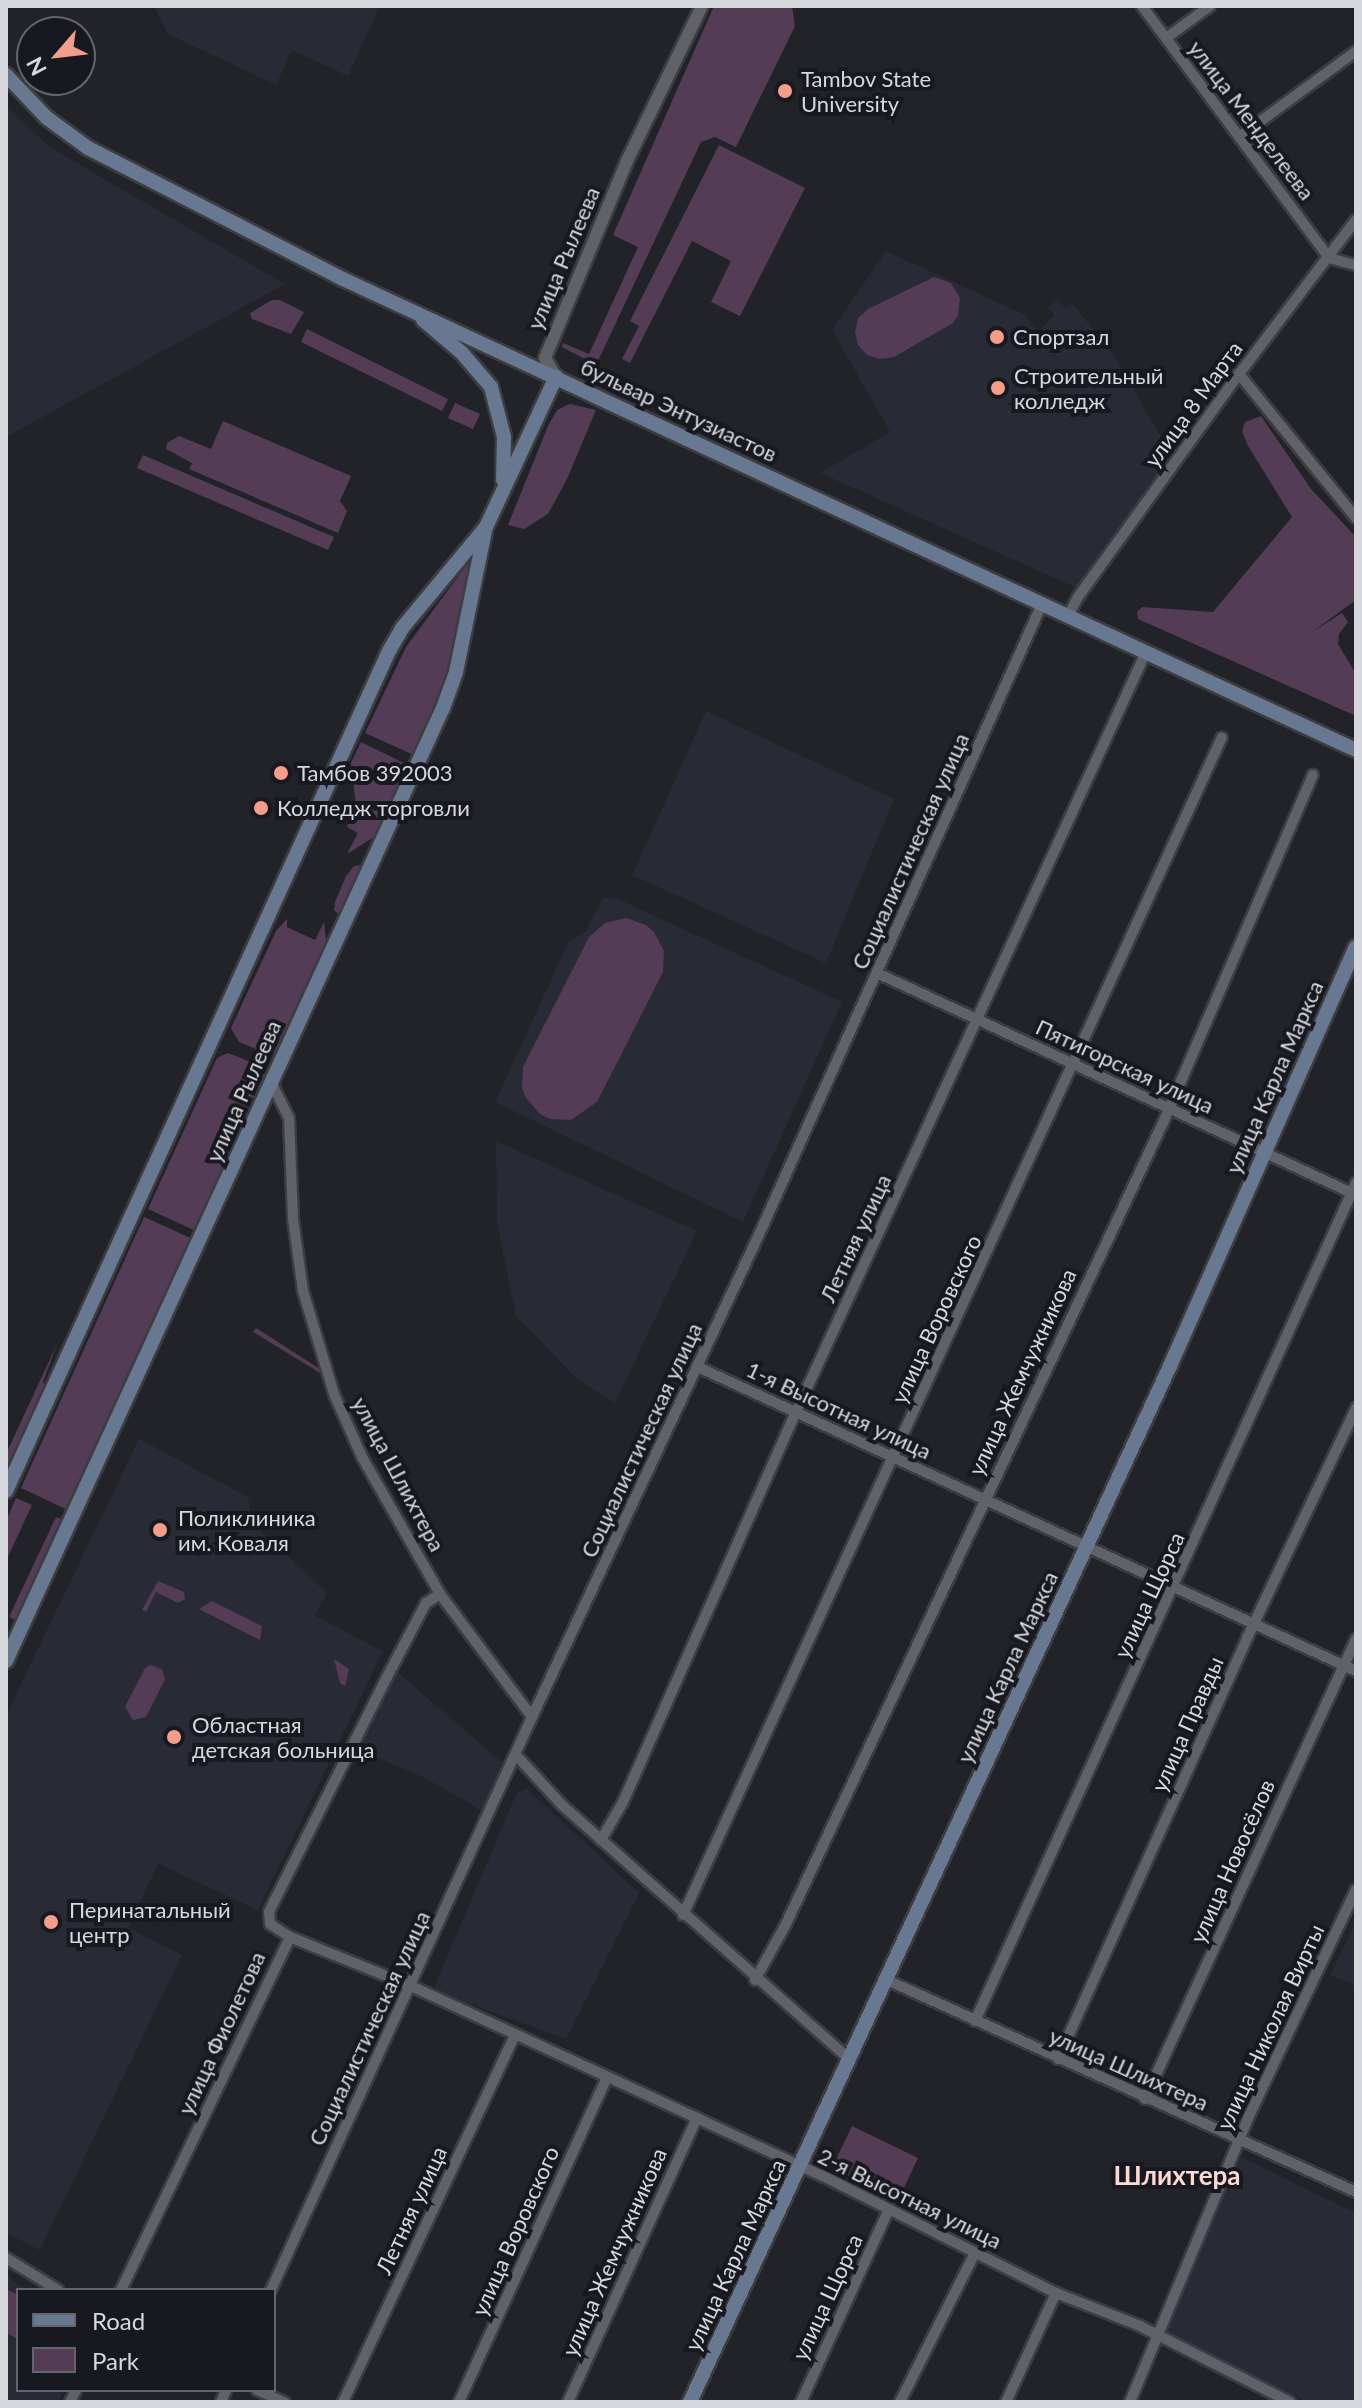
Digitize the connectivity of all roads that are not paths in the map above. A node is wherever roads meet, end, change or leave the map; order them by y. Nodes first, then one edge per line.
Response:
1 (702, 6) edge
2 (1142, 6) edge
3 (1210, 6) edge
4 (1166, 38) junction
5 (1356, 51) edge
6 (6, 75) edge
7 (1239, 137) junction
8 (1356, 220) edge
9 (1329, 258) junction
10 (1356, 265) edge
11 (411, 309) junction
12 (1239, 374) junction
13 (556, 377) junction
14 (501, 497) junction
15 (1356, 518) edge
16 (486, 527) junction
17 (1042, 604) junction
18 (1068, 616) junction
19 (1146, 652) junction
20 (1222, 737) dead end
21 (1356, 750) edge
22 (1313, 775) dead end
23 (1356, 947) edge
24 (877, 973) junction
25 (978, 1020) junction
26 (1075, 1065) junction
27 (271, 1082) junction
28 (1170, 1109) junction
29 (1264, 1152) junction
30 (1354, 1191) edge
31 (698, 1367) junction
32 (1356, 1408) edge
33 (796, 1412) junction
34 (894, 1458) junction
35 (6, 1491) edge
36 (984, 1500) junction
37 (1086, 1547) junction
38 (1174, 1588) junction
39 (440, 1594) junction
40 (1254, 1625) junction
41 (1356, 1639) edge
42 (6, 1661) edge
43 (1343, 1666) junction
44 (1356, 1671) edge
45 (532, 1717) junction
46 (516, 1755) junction
47 (601, 1840) junction
48 (1356, 1890) edge
49 (683, 1915) junction
50 (290, 1937) junction
51 (755, 1980) junction
52 (887, 1980) junction
53 (411, 1986) junction
54 (975, 2021) junction
55 (515, 2034) junction
56 (1058, 2059) junction
57 (850, 2060) junction
58 (607, 2077) junction
59 (1145, 2099) junction
60 (697, 2118) junction
61 (1240, 2141) junction
62 (799, 2166) junction
63 (1356, 2192) edge
64 (889, 2209) junction
65 (975, 2253) junction
66 (6, 2258) edge
67 (55, 2288) edge
68 (122, 2288) edge
69 (272, 2288) edge
70 (1056, 2293) junction
71 (1158, 2337) junction
72 (262, 2392) edge
73 (284, 2402) edge
74 (343, 2402) edge
75 (459, 2402) edge
76 (568, 2402) edge
77 (690, 2402) edge
78 (801, 2402) edge
79 (900, 2402) edge
80 (1006, 2402) edge
81 (1130, 2402) edge
82 (1290, 2402) edge

1 - 13 street, улица Рылеева
2 - 4 street, улица Менделеева
3 - 4 street
4 - 7 street, улица Менделеева
5 - 7 street
6 - 11 main road, бульвар Энтузиастов
7 - 9 street, улица Менделеева
8 - 9 street, улица 8 Марта
9 - 10 street
9 - 12 street, улица 8 Марта
11 - 13 main road, бульвар Энтузиастов
11 - 14 main road
12 - 15 street
12 - 18 street, улица 8 Марта
13 - 14 main road, улица Рылеева
13 - 17 main road, бульвар Энтузиастов
14 - 16 main road, улица Рылеева
16 - 27 main road, улица Рылеева
16 - 35 main road, улица Рылеева
17 - 18 main road, бульвар Энтузиастов
17 - 24 street, Социалистическая улица
18 - 19 main road, бульвар Энтузиастов
19 - 21 main road, бульвар Энтузиастов
19 - 25 street, Летняя улица
20 - 26 street, улица Воровского
22 - 28 street, улица Жемчужникова
23 - 29 main road, улица Карла Маркса
24 - 25 street, Пятигорская улица
24 - 31 street, Социалистическая улица
25 - 26 street, Пятигорская улица
25 - 33 street, Летняя улица
26 - 28 street, Пятигорская улица
26 - 34 street, улица Воровского
27 - 39 street, улица Шлихтера
27 - 42 main road, улица Рылеева
28 - 29 street, Пятигорская улица
28 - 36 street, улица Жемчужникова
29 - 30 street, Пятигорская улица
29 - 37 main road, улица Карла Маркса
30 - 38 street, улица Щорса
31 - 33 street, 1-я Высотная улица
31 - 45 street, Социалистическая улица
32 - 40 street, улица Правды
33 - 34 street, 1-я Высотная улица
33 - 47 street, Летняя улица
34 - 36 street, 1-я Высотная улица
34 - 49 street, улица Воровского
36 - 37 street, 1-я Высотная улица
36 - 51 street, улица Жемчужникова
37 - 38 street, 1-я Высотная улица
37 - 52 main road, улица Карла Маркса
38 - 40 street, 1-я Высотная улица
38 - 54 street, улица Щорса
39 - 45 street, улица Шлихтера
39 - 50 street, улица Фиолетова
40 - 43 street, 1-я Высотная улица
40 - 56 street, улица Правды
41 - 43 street, улица Новосёлов
43 - 44 street, 1-я Высотная улица
43 - 59 street, улица Новосёлов
45 - 46 street, Социалистическая улица
46 - 47 street
46 - 53 street, Социалистическая улица
47 - 49 street
48 - 61 street, улица Николая Вирты
49 - 51 street
50 - 53 street, 2-я Высотная улица
50 - 68 street, улица Фиолетова
51 - 57 street
52 - 54 street, улица Шлихтера
52 - 57 main road, улица Карла Маркса
53 - 55 street, 2-я Высотная улица
53 - 69 street, Социалистическая улица
54 - 56 street, улица Шлихтера
55 - 58 street, 2-я Высотная улица
55 - 74 street, Летняя улица
56 - 59 street, улица Шлихтера
57 - 62 main road, улица Карла Маркса
58 - 60 street, 2-я Высотная улица
58 - 75 street, улица Воровского
59 - 61 street, улица Шлихтера
60 - 62 street, 2-я Высотная улица
60 - 76 street, улица Жемчужникова
61 - 63 street, улица Шлихтера
61 - 71 street, улица Николая Вирты
62 - 64 street, 2-я Высотная улица
62 - 77 main road, улица Карла Маркса
64 - 65 street, 2-я Высотная улица
64 - 78 street, улица Щорса
65 - 70 street, 2-я Высотная улица
65 - 79 street
66 - 67 street
70 - 71 street, 2-я Высотная улица
70 - 80 street
71 - 81 street, улица Николая Вирты
71 - 82 street, 2-я Высотная улица
72 - 73 street

